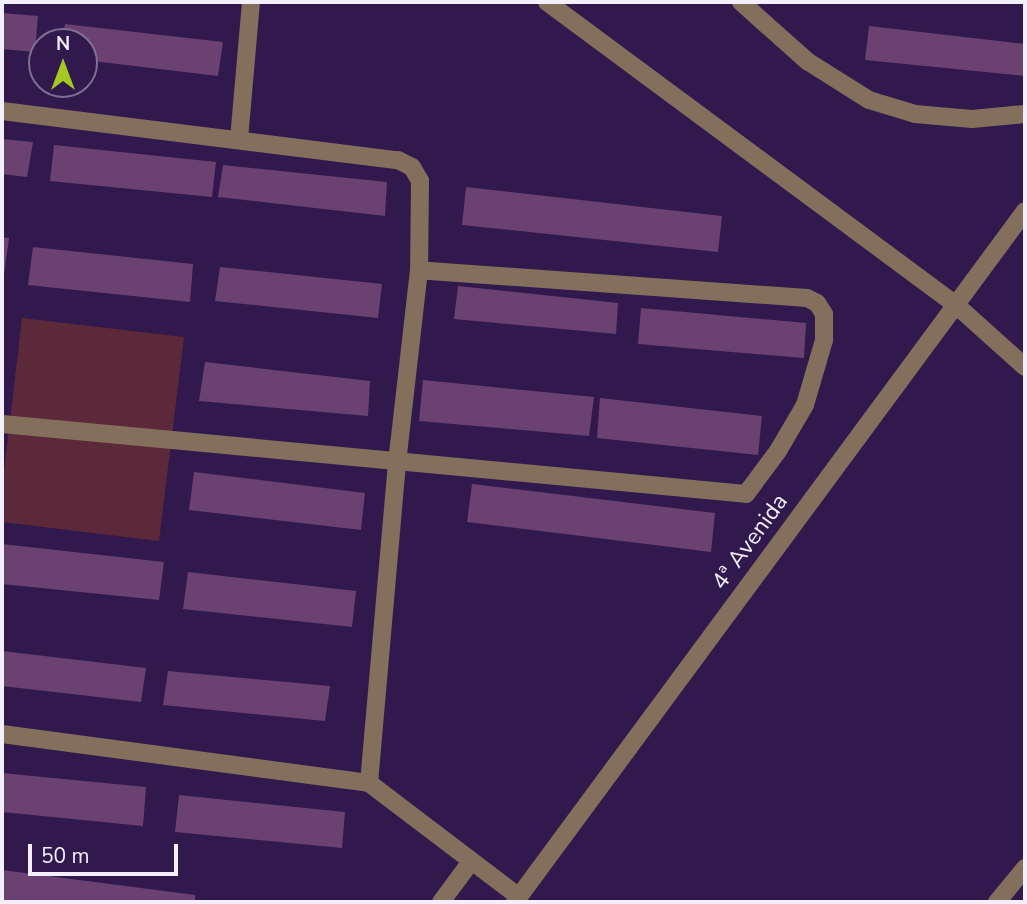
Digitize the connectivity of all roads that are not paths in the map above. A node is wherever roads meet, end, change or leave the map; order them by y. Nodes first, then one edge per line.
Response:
1 (251, 2) edge
2 (547, 2) edge
3 (741, 2) edge
4 (2, 111) edge
5 (1025, 114) edge
6 (239, 139) junction
7 (1025, 211) edge
8 (419, 270) junction
9 (956, 305) junction
10 (1025, 367) edge
11 (2, 424) edge
12 (397, 463) junction
13 (2, 734) edge
14 (369, 783) junction
15 (470, 863) junction
16 (1025, 867) edge
17 (517, 900) edge
18 (441, 902) edge
19 (997, 902) edge

1 - 6 street
2 - 9 street
3 - 5 street
4 - 6 street
6 - 8 street
7 - 9 street, 4ª Avenida
8 - 12 street
8 - 12 street
9 - 10 street
9 - 17 street, 4ª Avenida
11 - 12 street
12 - 14 street
13 - 14 street
14 - 15 street
15 - 17 street
15 - 18 street
16 - 19 street

